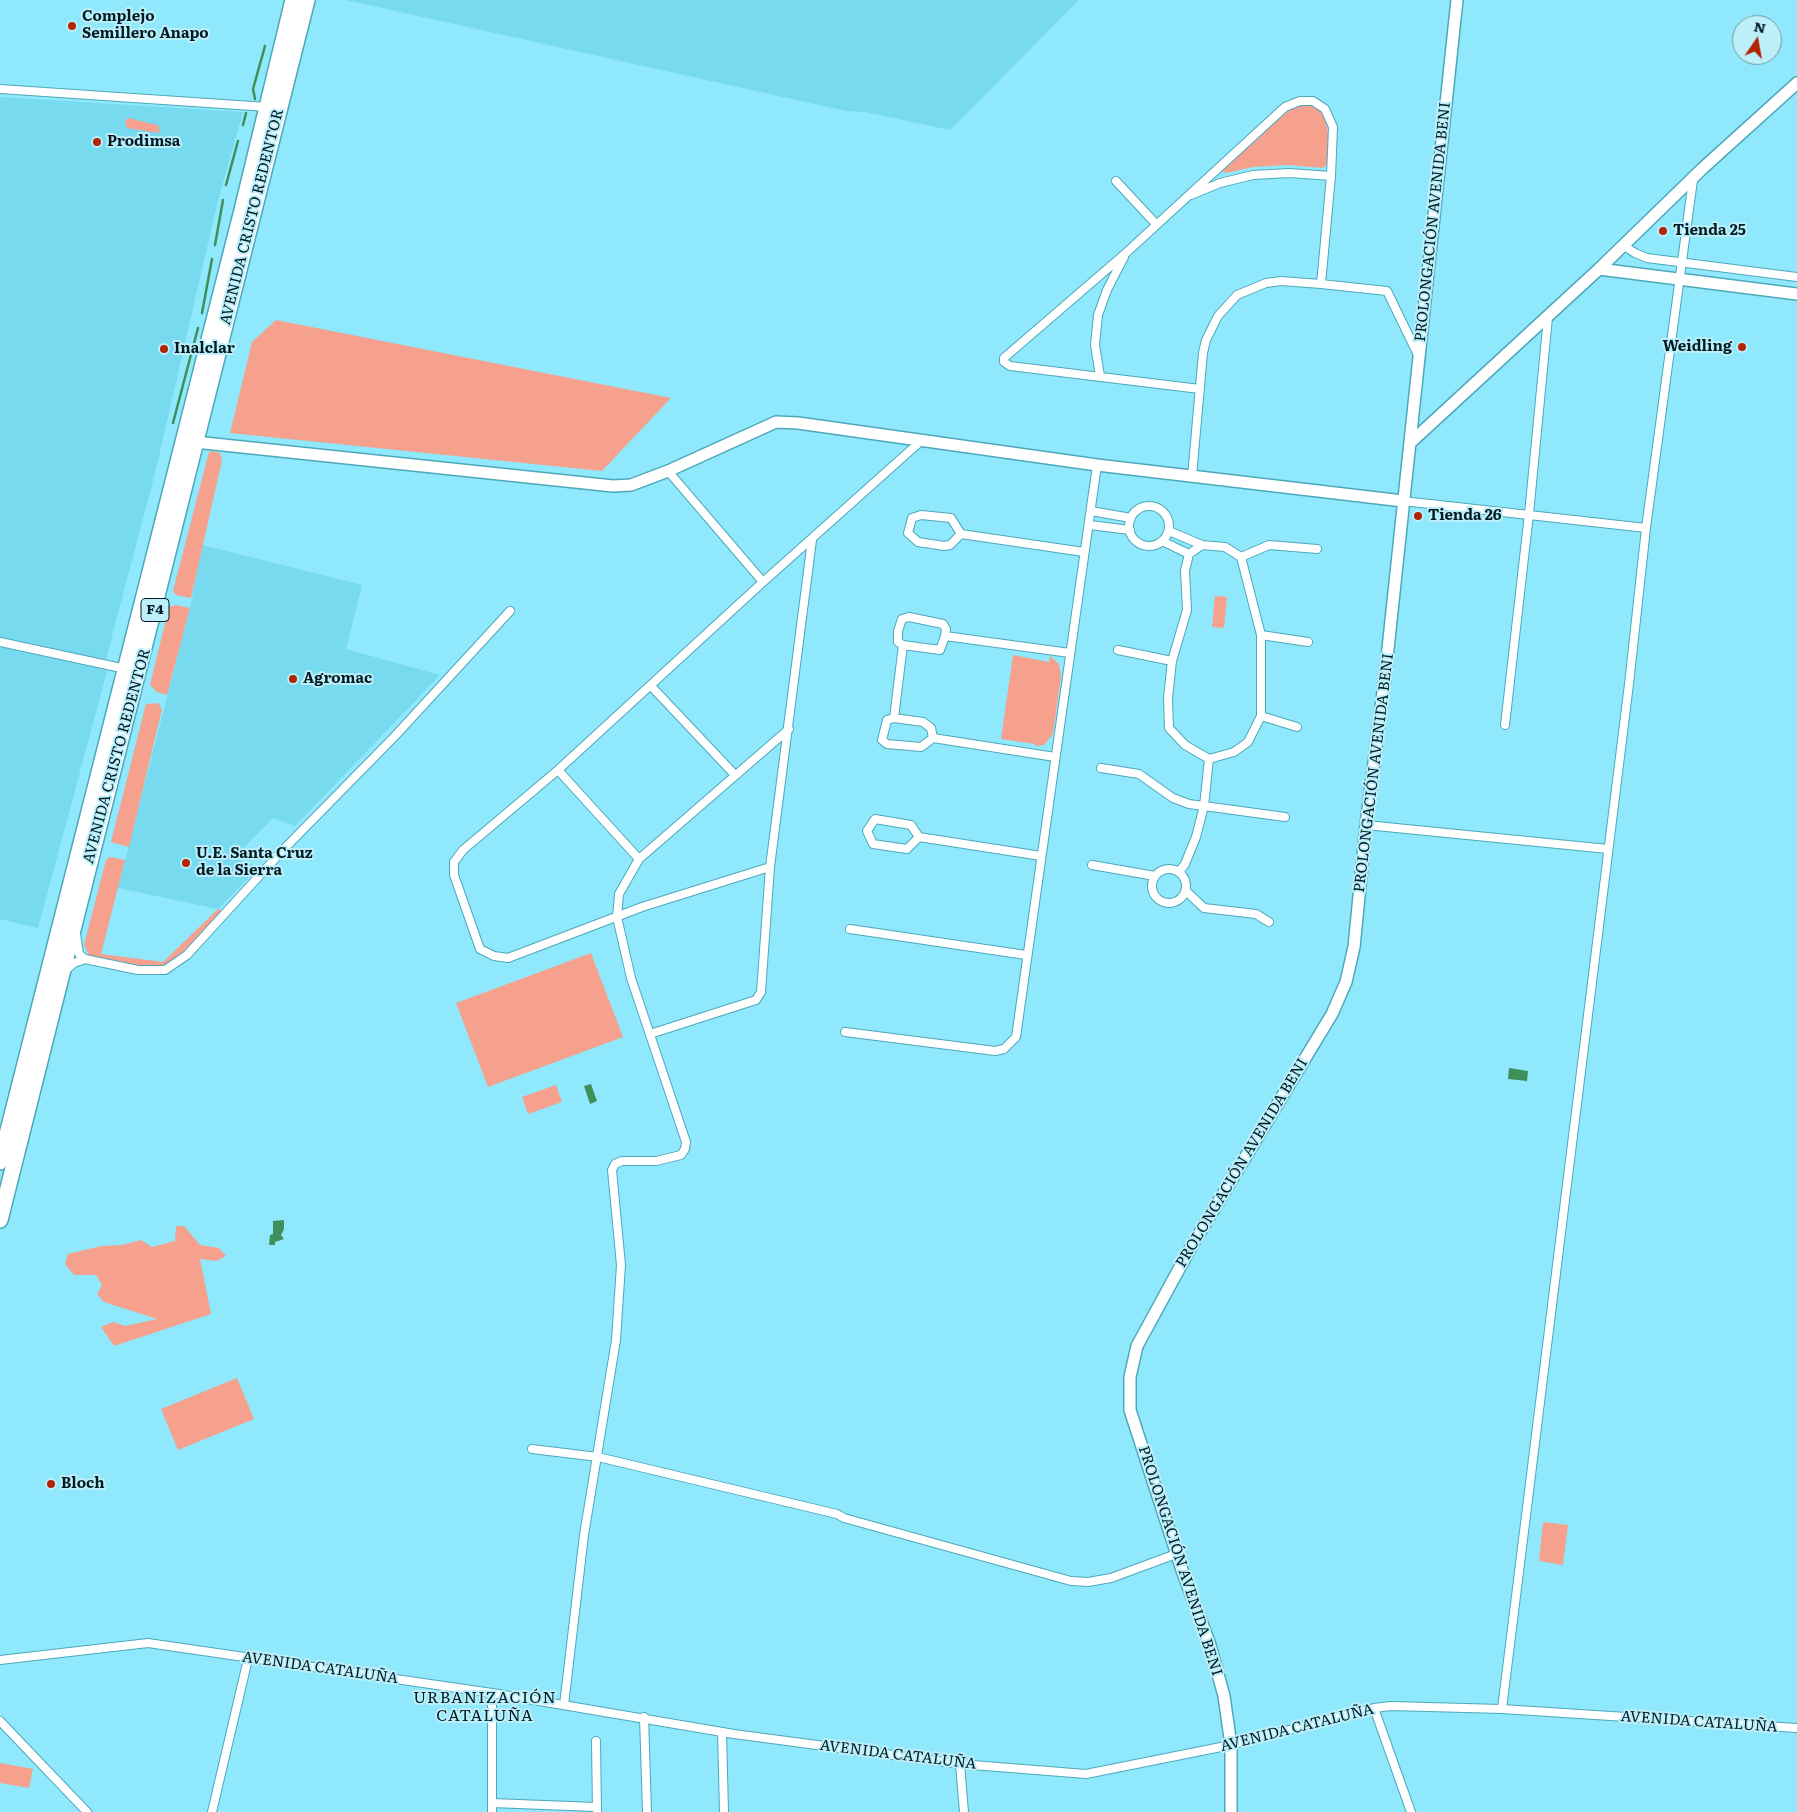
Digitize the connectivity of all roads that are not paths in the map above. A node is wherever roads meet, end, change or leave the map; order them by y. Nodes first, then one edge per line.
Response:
1 (293, 0) edge
2 (307, 0) edge
3 (1457, 0) edge
4 (1797, 83) edge
5 (0, 89) edge
6 (267, 107) junction
7 (1331, 176) junction
8 (1116, 180) dead end
9 (1693, 180) junction
10 (1185, 198) junction
11 (1156, 224) junction
12 (1623, 245) junction
13 (1127, 252) junction
14 (1681, 263) junction
15 (1600, 269) junction
16 (1797, 277) edge
17 (1679, 280) junction
18 (1321, 284) junction
19 (1797, 294) edge
20 (1548, 317) junction
21 (1419, 357) junction
22 (1100, 376) junction
23 (1200, 389) junction
24 (922, 440) junction
25 (195, 442) junction
26 (1410, 443) junction
27 (1097, 465) junction
28 (668, 471) junction
29 (1192, 476) junction
30 (1403, 501) junction
31 (1091, 511) junction
32 (1530, 514) junction
33 (1131, 518) junction
34 (1090, 525) junction
35 (1646, 528) junction
36 (1130, 530) junction
37 (1168, 532) junction
38 (961, 534) junction
39 (812, 540) junction
40 (1162, 541) junction
41 (1202, 546) junction
42 (1317, 549) dead end
43 (1084, 552) junction
44 (1189, 554) junction
45 (1241, 557) junction
46 (763, 582) junction
47 (510, 611) dead end
48 (1261, 635) junction
49 (945, 636) junction
50 (0, 642) edge
51 (1308, 642) dead end
52 (903, 645) junction
53 (1118, 650) dead end
54 (1070, 653) junction
55 (1172, 661) junction
56 (126, 669) junction
57 (651, 686) junction
58 (1260, 716) junction
59 (894, 718) junction
60 (1505, 725) dead end
61 (1296, 727) dead end
62 (790, 729) junction
63 (933, 738) junction
64 (1055, 757) junction
65 (1209, 759) junction
66 (1101, 768) dead end
67 (558, 770) junction
68 (735, 775) junction
69 (1204, 806) junction
70 (1286, 817) dead end
71 (1366, 824) junction
72 (919, 837) junction
73 (1608, 849) junction
74 (1041, 856) junction
75 (639, 859) junction
76 (1092, 865) dead end
77 (770, 867) junction
78 (1179, 872) junction
79 (1156, 876) junction
80 (1186, 891) junction
81 (617, 917) junction
82 (74, 921) junction
83 (1269, 922) dead end
84 (850, 928) dead end
85 (1026, 955) junction
86 (86, 959) junction
87 (59, 981) junction
88 (845, 1032) dead end
89 (650, 1034) junction
90 (0, 1162) edge
91 (0, 1220) edge
92 (532, 1449) dead end
93 (598, 1457) junction
94 (1176, 1554) junction
95 (248, 1659) junction
96 (0, 1660) edge
97 (492, 1693) junction
98 (564, 1705) junction
99 (1374, 1708) junction
100 (1502, 1710) junction
101 (644, 1718) junction
102 (0, 1721) edge
103 (1797, 1728) edge
104 (722, 1732) junction
105 (596, 1741) dead end
106 (1230, 1745) junction
107 (960, 1764) junction
108 (492, 1803) junction
109 (596, 1810) edge
110 (87, 1812) edge
111 (212, 1812) edge
112 (492, 1812) edge
113 (647, 1812) edge
114 (724, 1812) edge
115 (964, 1812) edge
116 (1231, 1812) edge
117 (1411, 1812) edge

1 - 6 highway, AVENIDA CRISTO REDENTOR / F4
2 - 25 highway, AVENIDA CRISTO REDENTOR / F4
3 - 21 street, PROLONGACIÓN AVENIDA BENI
4 - 9 street
5 - 6 street
6 - 56 highway, AVENIDA CRISTO REDENTOR / F4
7 - 10 street
7 - 10 street
7 - 18 street
8 - 11 street
9 - 12 street
9 - 14 street
10 - 11 street
11 - 13 street
12 - 14 street
12 - 15 street
13 - 22 street
13 - 22 street
14 - 16 street
14 - 17 street
15 - 17 street
15 - 20 street
17 - 19 street
17 - 35 street
18 - 21 street
18 - 23 street
20 - 26 street
20 - 32 street
21 - 26 street, PROLONGACIÓN AVENIDA BENI
22 - 23 street
23 - 29 street
24 - 27 street
24 - 28 street
24 - 39 street
25 - 28 street
25 - 82 highway, AVENIDA CRISTO REDENTOR / F4
26 - 30 street, PROLONGACIÓN AVENIDA BENI
27 - 29 street
27 - 31 street
28 - 46 street
29 - 30 street
30 - 32 street
30 - 71 street, PROLONGACIÓN AVENIDA BENI
31 - 33 street
31 - 34 street
32 - 35 street
32 - 60 street
33 - 36 street
33 - 37 street
34 - 36 street
34 - 43 street
35 - 73 street
36 - 40 street
37 - 40 street
37 - 41 street
38 - 38 street
38 - 43 street
39 - 46 street
39 - 62 street
40 - 44 street
41 - 44 street
41 - 45 street
42 - 45 street
43 - 54 street
44 - 55 street
45 - 48 street
46 - 57 street
47 - 86 street
48 - 51 street
48 - 58 street
49 - 52 street
49 - 52 street
49 - 54 street
50 - 56 street
52 - 59 street
53 - 55 street
54 - 64 street
55 - 65 street
56 - 90 highway, AVENIDA CRISTO REDENTOR / F4
57 - 67 street
57 - 68 street
58 - 61 street
58 - 65 street
59 - 63 street
59 - 63 street
62 - 68 street
62 - 77 street
63 - 64 street
64 - 74 street
65 - 69 street
66 - 69 street
67 - 75 street
67 - 81 street
68 - 75 street
69 - 70 street
69 - 78 street
71 - 73 street
71 - 94 street, PROLONGACIÓN AVENIDA BENI
72 - 72 street
72 - 74 street
73 - 100 street
74 - 85 street
75 - 81 street
76 - 79 street
77 - 81 street
77 - 89 street
78 - 79 street
78 - 80 street
79 - 80 street
80 - 83 street
81 - 89 street
82 - 86 street
82 - 87 highway, AVENIDA CRISTO REDENTOR / F4
84 - 85 street
85 - 88 street
86 - 87 street
87 - 91 highway, AVENIDA CRISTO REDENTOR / F4
89 - 93 street
92 - 93 street
93 - 94 street
93 - 98 street
94 - 106 street, PROLONGACIÓN AVENIDA BENI
95 - 96 street, AVENIDA CATALUÑA
95 - 97 street, AVENIDA CATALUÑA
95 - 111 street
97 - 98 street, AVENIDA CATALUÑA
97 - 108 street
98 - 101 street, AVENIDA CATALUÑA
99 - 100 street, AVENIDA CATALUÑA
99 - 106 street, AVENIDA CATALUÑA
99 - 117 street
100 - 103 street, AVENIDA CATALUÑA
101 - 104 street, AVENIDA CATALUÑA
101 - 113 street
102 - 110 street
104 - 107 street, AVENIDA CATALUÑA
104 - 114 street
105 - 109 street
106 - 107 street, AVENIDA CATALUÑA
106 - 116 street, PROLONGACIÓN AVENIDA BENI
107 - 115 street
108 - 109 street
108 - 112 street

